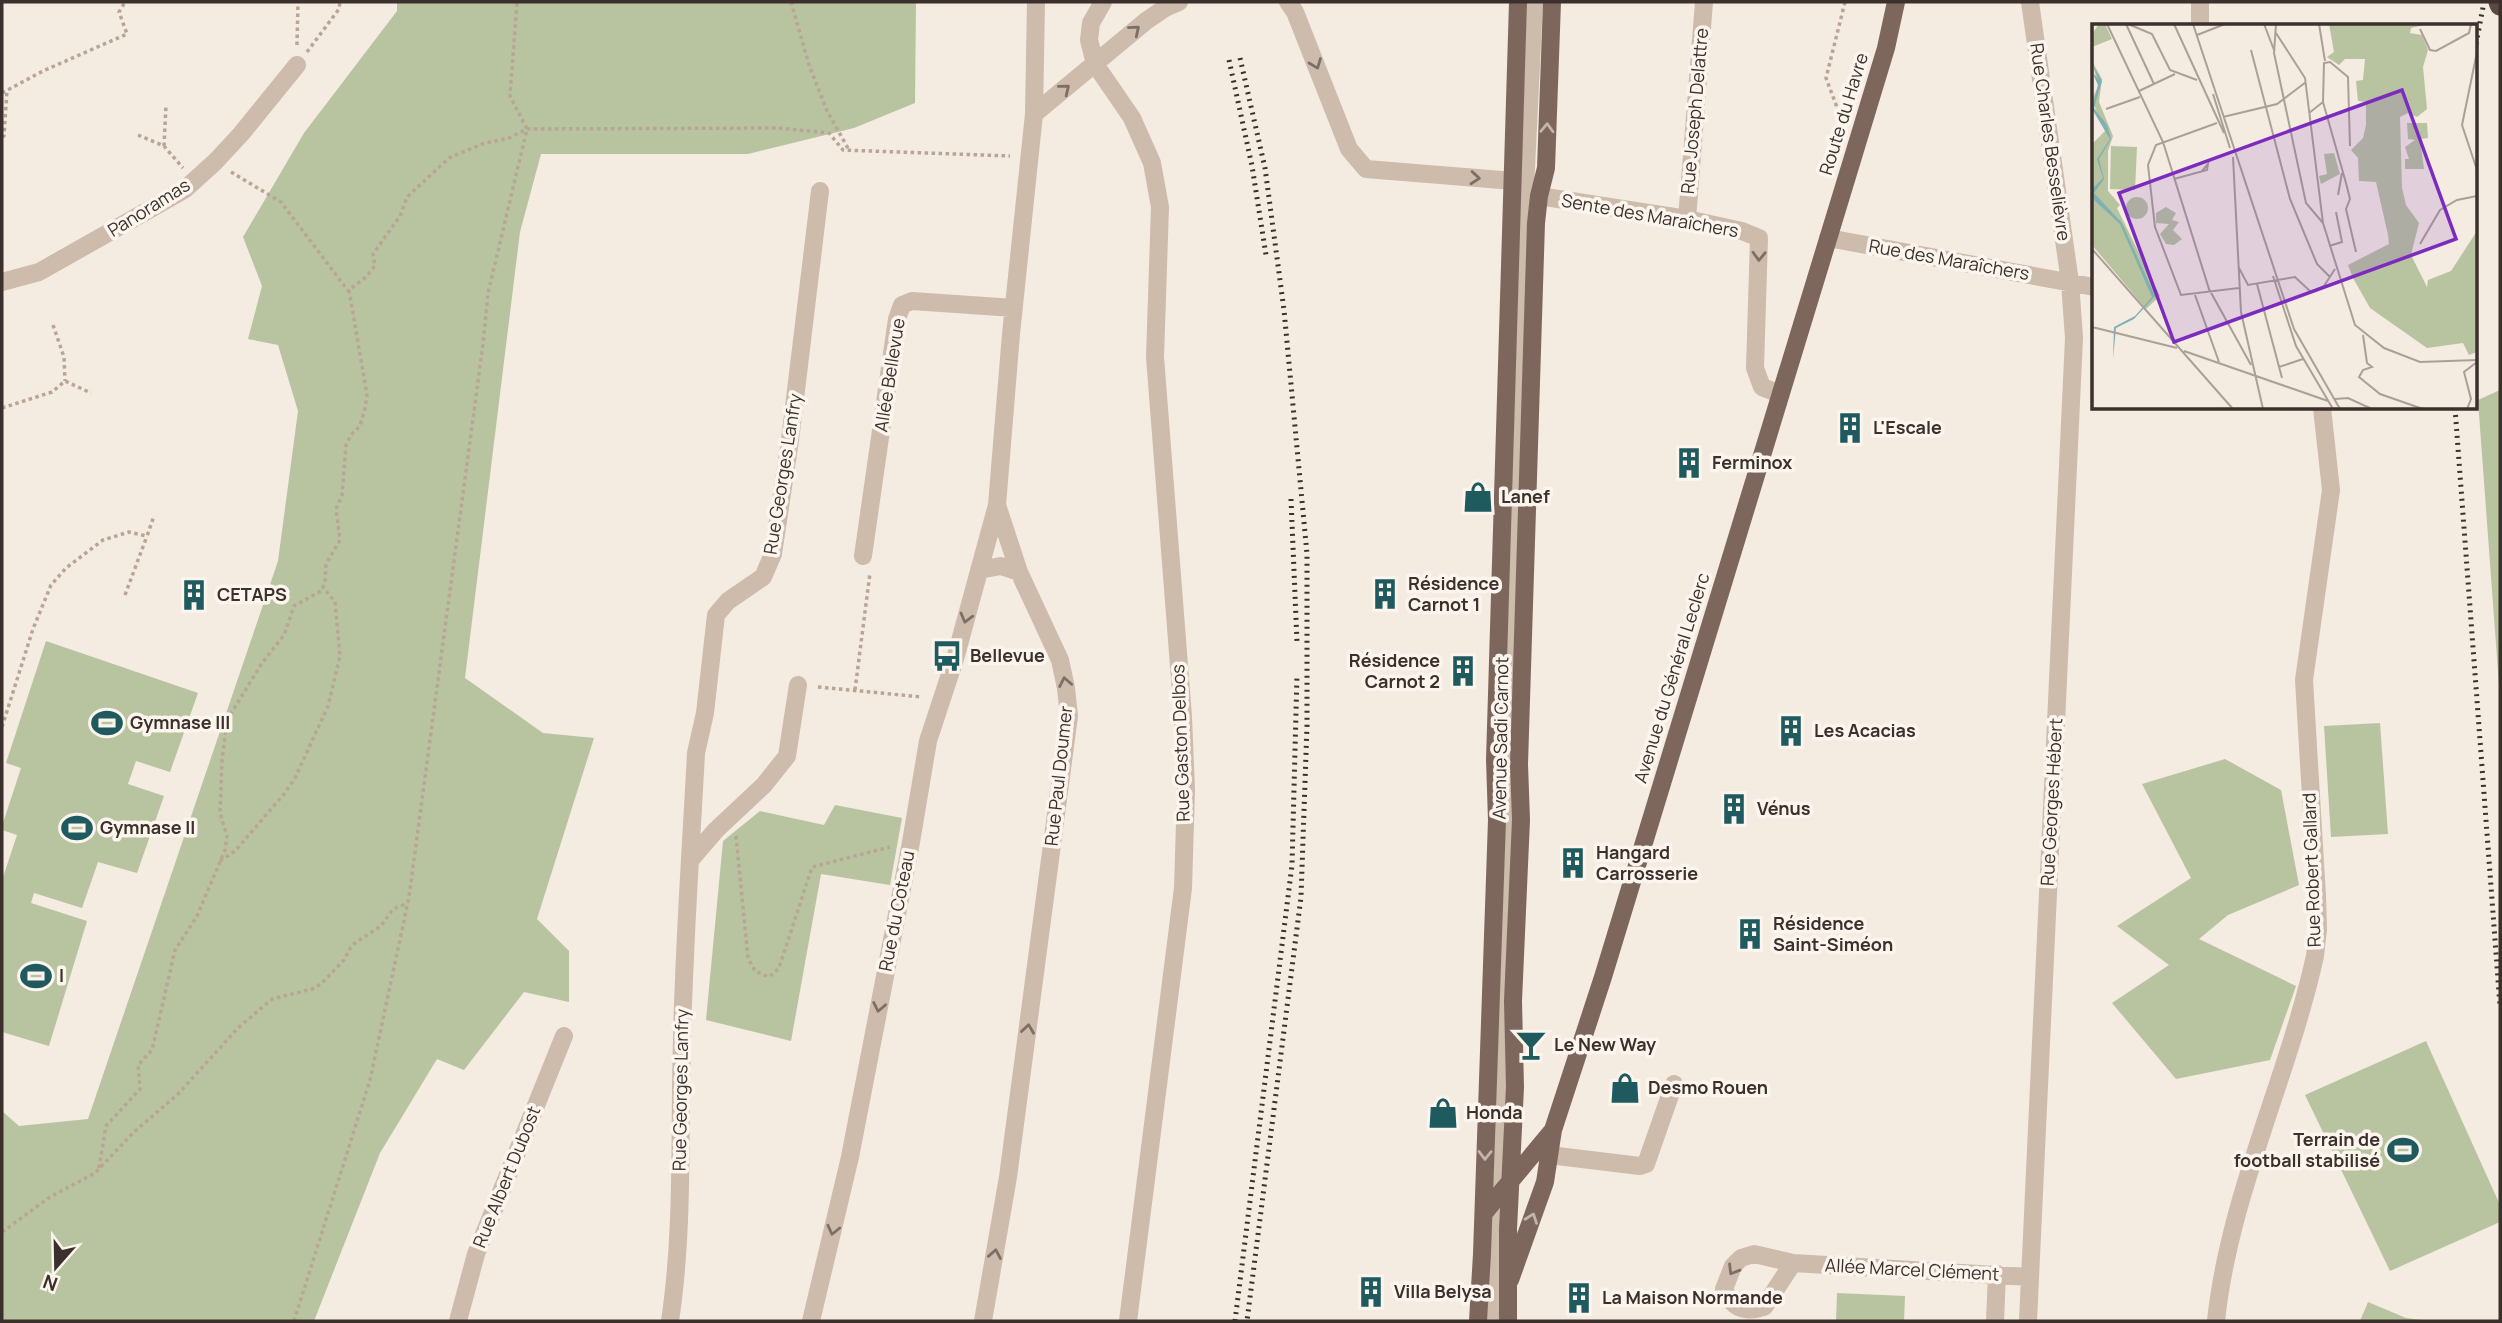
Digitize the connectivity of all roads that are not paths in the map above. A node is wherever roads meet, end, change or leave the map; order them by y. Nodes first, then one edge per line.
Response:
1 (1036, 2) edge
2 (1103, 2) edge
3 (1179, 2) edge
4 (1288, 2) edge
5 (1518, 2) edge
6 (1534, 2) edge
7 (1552, 2) edge
8 (1704, 2) edge
9 (1896, 2) edge
10 (2030, 2) edge
11 (2200, 2) edge
12 (2200, 24) edge
13 (1095, 64) junction
14 (297, 65) road end
15 (1034, 114) junction
16 (1526, 188) junction
17 (820, 191) dead end
18 (1687, 219) junction
19 (1828, 238) junction
20 (2, 282) edge
21 (2070, 282) junction
22 (2092, 287) edge
23 (1014, 308) junction
24 (1780, 394) junction
25 (2322, 410) edge
26 (997, 505) junction
27 (867, 561) road end
28 (979, 570) junction
29 (1019, 572) junction
30 (798, 685) road end
31 (691, 859) junction
32 (564, 1036) dead end
33 (1674, 1083) dead end
34 (1513, 1135) junction
35 (1544, 1150) junction
36 (1511, 1180) junction
37 (1498, 1197) junction
38 (1484, 1213) junction
39 (1793, 1263) dead end
40 (1997, 1274) junction
41 (2030, 1277) junction
42 (1510, 1280) junction
43 (458, 1321) edge
44 (670, 1321) edge
45 (811, 1321) edge
46 (983, 1321) edge
47 (1128, 1321) edge
48 (1478, 1321) edge
49 (1495, 1321) edge
50 (1508, 1321) edge
51 (1995, 1321) edge
52 (2028, 1321) edge
53 (2216, 1321) edge

1 - 15 street, Rue Paul Doumer
2 - 13 street
13 -> 3 street
4 -> 16 street, Sente des Maraîchers
5 - 16 main road
6 - 16 street
16 -> 7 main road
8 - 18 street, Rue Joseph Delattre
9 - 19 main road, Route du Havre
10 - 21 street, Rue Charles Besselièvre
11 - 12 street
15 -> 13 street
13 - 47 street, Rue Gaston Delbos
14 - 20 street, Panoramas
15 - 23 street, Rue Paul Doumer
16 - 18 street, Sente des Maraîchers
16 - 34 main road, Avenue Sadi Carnot
16 - 37 street
16 -> 38 main road, Avenue Sadi Carnot
17 - 31 street, Rue Georges Lanfry
18 -> 24 street, Sente des Maraîchers
19 - 21 street, Rue des Maraîchers
19 - 24 main road, Avenue du Général Leclerc
21 - 22 street
21 - 41 street, Rue Georges Hébert
23 - 26 street, Rue Paul Doumer
23 - 27 street, Allée Bellevue
24 - 35 main road, Avenue du Général Leclerc
25 - 53 street, Rue Robert Gallard
26 - 28 street, Rue du Coteau
26 - 29 street, Rue Paul Doumer
28 - 29 street
28 -> 45 street, Rue du Coteau
46 -> 29 street, Rue Paul Doumer
30 - 31 street
31 - 44 street, Rue Georges Lanfry
32 - 43 street, Rue Albert Dubost
33 - 35 street
34 - 35 main road
34 - 36 main road, Avenue Sadi Carnot
35 - 36 main road
42 -> 35 main road
36 - 37 main road
36 - 42 main road, Avenue Sadi Carnot
37 - 38 main road
37 - 49 street
38 - 48 main road, Avenue Sadi Carnot
39 - 40 street, Allée Marcel Clément
40 - 41 street, Allée Marcel Clément
40 - 51 street
41 - 52 street, Rue Georges Hébert
42 - 50 main road

